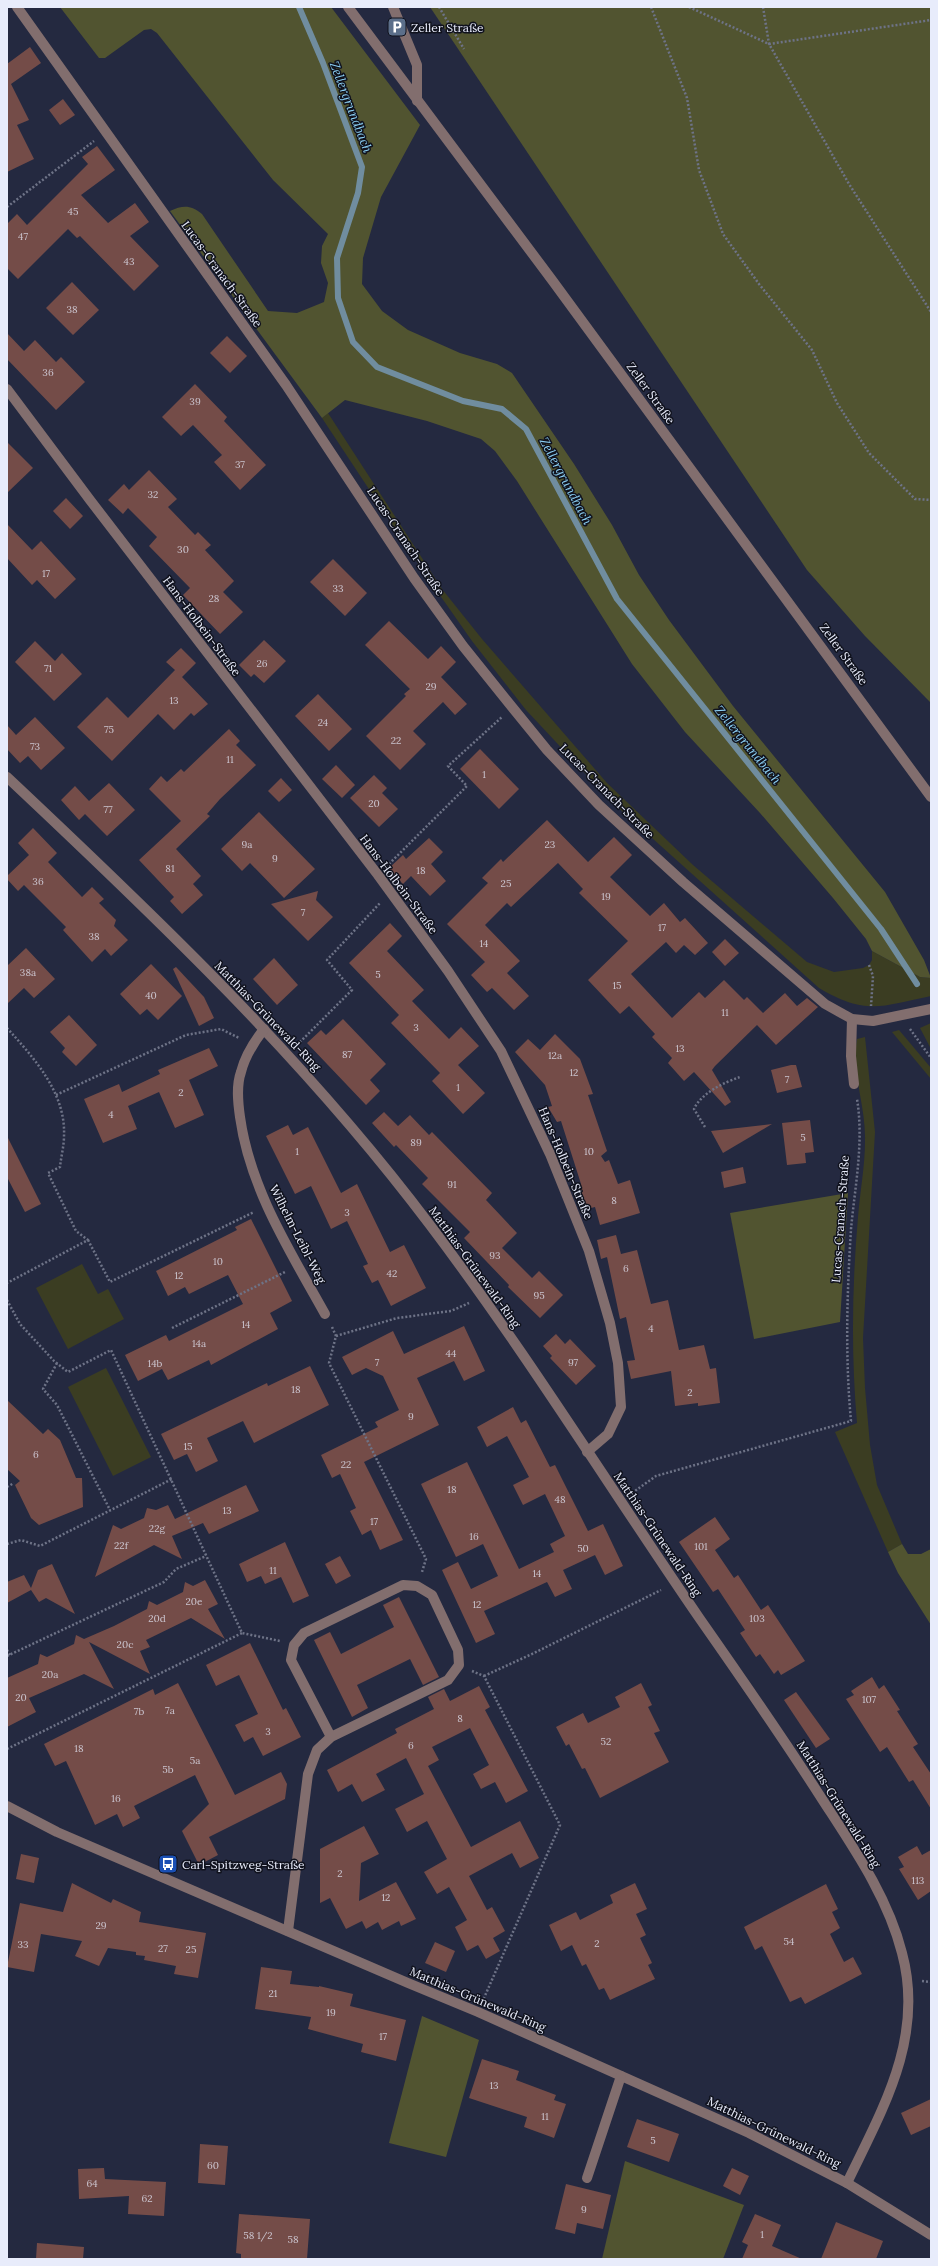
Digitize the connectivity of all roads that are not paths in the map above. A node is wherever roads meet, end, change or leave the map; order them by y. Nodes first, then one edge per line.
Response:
1 (17, 7) edge
2 (348, 7) edge
3 (393, 7) edge
4 (417, 100) junction
5 (7, 389) edge
6 (7, 777) edge
7 (931, 796) edge
8 (931, 1009) edge
9 (852, 1019) junction
10 (264, 1029) junction
11 (854, 1084) road end
12 (325, 1314) road end
13 (587, 1452) junction
14 (331, 1736) junction
15 (7, 1806) edge
16 (288, 1931) junction
17 (621, 2076) junction
18 (586, 2178) dead end
19 (847, 2183) junction
20 (931, 2235) edge

1 - 9 street, Lucas-Cranach-Straße
2 - 4 street, Zeller Straße
3 - 4 street
4 - 7 street, Zeller Straße
5 - 13 street, Hans-Holbein-Straße
6 - 10 street, Matthias-Grünewald-Ring
8 - 9 street, Lucas-Cranach-Straße
9 - 11 street
10 - 12 street, Wilhelm-Leibl-Weg
10 - 13 street, Matthias-Grünewald-Ring
13 - 19 street, Matthias-Grünewald-Ring
14 - 14 street
14 - 16 street
15 - 16 street, Matthias-Grünewald-Ring
16 - 17 street, Matthias-Grünewald-Ring
17 - 18 street
17 - 19 street, Matthias-Grünewald-Ring
19 - 20 street

